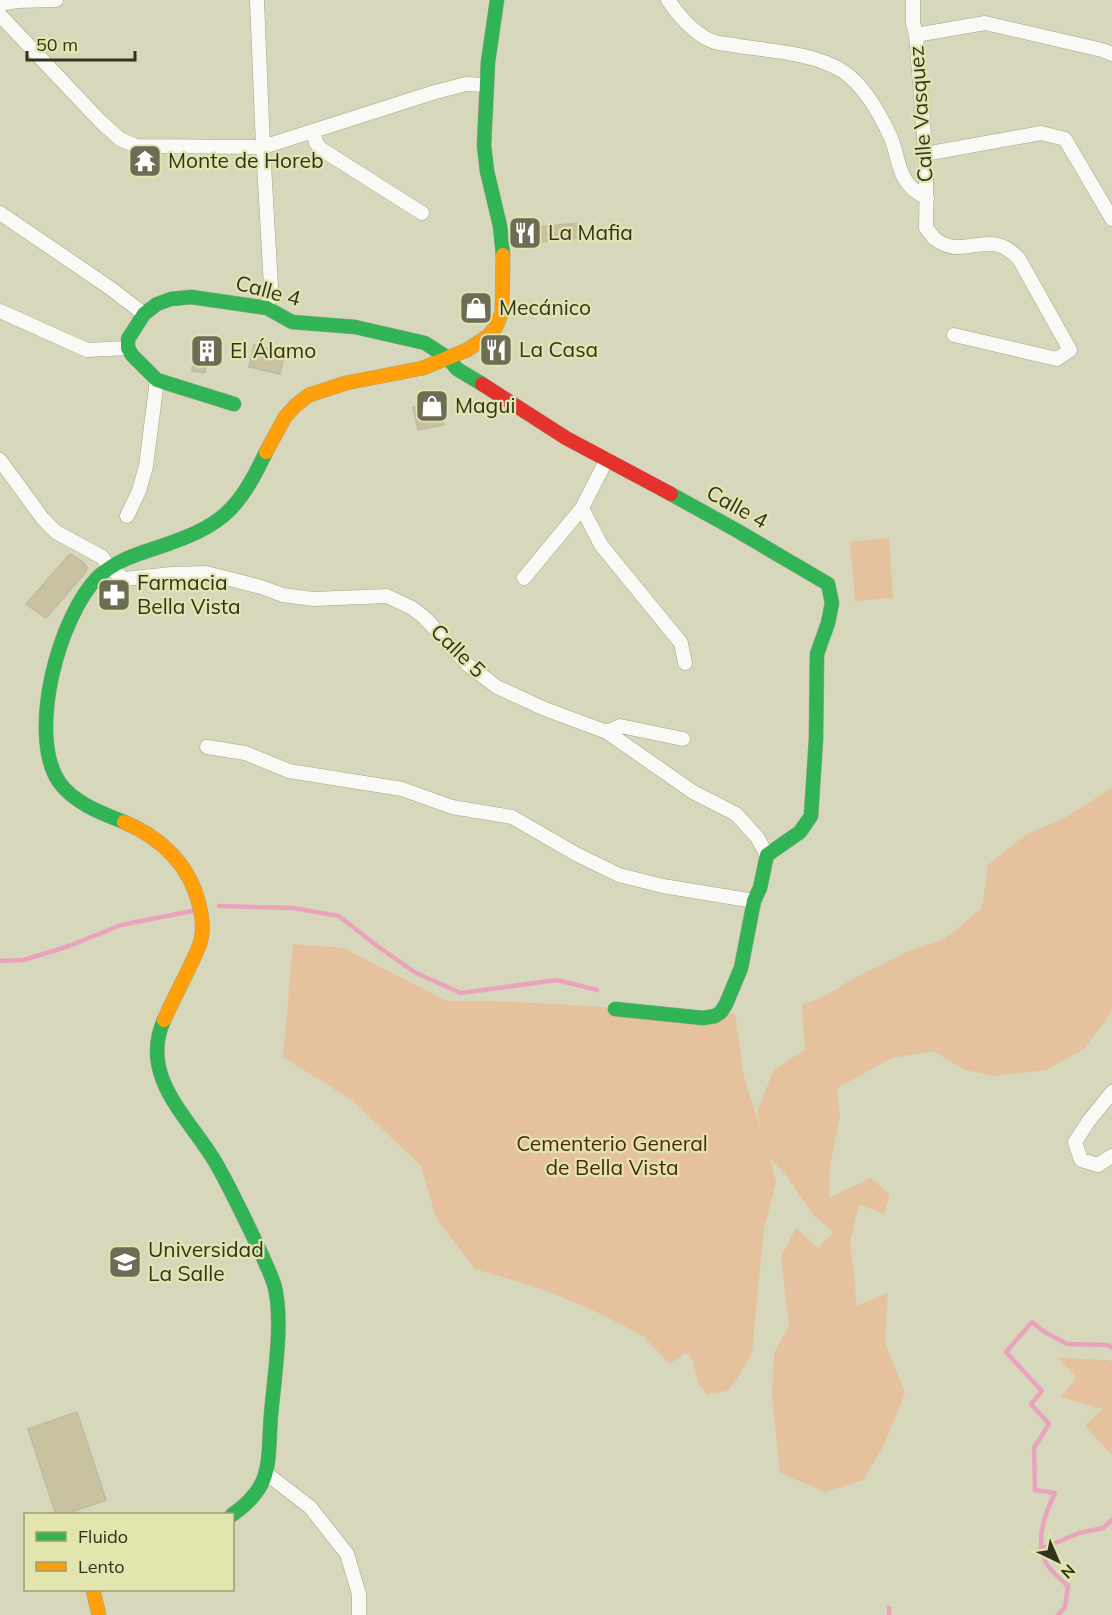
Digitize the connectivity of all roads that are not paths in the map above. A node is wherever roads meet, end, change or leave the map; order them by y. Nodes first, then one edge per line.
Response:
1 (56, 0) edge
2 (257, 0) edge
3 (497, 0) edge
4 (668, 0) edge
5 (913, 0) edge
6 (0, 4) edge
7 (0, 15) edge
8 (916, 35) junction
9 (1112, 54) edge
10 (485, 85) junction
11 (313, 131) junction
12 (263, 147) junction
13 (925, 154) junction
14 (927, 198) junction
15 (0, 213) edge
16 (422, 213) dead end
17 (1112, 219) edge
18 (267, 308) junction
19 (0, 311) edge
20 (144, 314) junction
21 (954, 335) dead end
22 (128, 348) junction
23 (448, 358) junction
24 (157, 380) junction
25 (234, 404) dead end
26 (607, 459) junction
27 (0, 460) edge
28 (582, 508) junction
29 (127, 516) dead end
30 (109, 567) junction
31 (524, 578) dead end
32 (685, 663) dead end
33 (607, 732) junction
34 (683, 739) dead end
35 (207, 747) dead end
36 (767, 855) junction
37 (754, 901) junction
38 (615, 1009) dead end
39 (1112, 1092) edge
40 (1112, 1156) edge
41 (267, 1474) junction
42 (234, 1514) edge
43 (93, 1591) edge
44 (99, 1615) edge
45 (359, 1615) edge

1 - 6 street
2 - 12 street
3 - 10 main road
4 - 14 street
5 - 8 street, Calle Vasquez
7 - 12 street
8 - 9 street
8 - 13 street, Calle Vasquez
10 - 11 street
10 - 23 main road
11 - 12 street
11 - 16 street
12 - 18 street
13 - 14 street, Calle Vasquez
13 - 17 street
14 - 21 street, Calle Vasquez
15 - 20 street
18 - 20 main road, Calle 4
18 - 23 main road, Calle 4
19 - 22 street
20 - 22 main road, Calle 4
22 - 24 main road
23 - 26 main road, Calle 4
23 - 30 main road
24 - 25 main road
24 - 29 street
26 - 28 street
26 - 36 main road, Calle 4
27 - 30 street, Calle 5
28 - 31 street
28 - 32 street
30 - 33 street, Calle 5
30 - 41 main road
33 - 34 street
33 - 36 street, Calle 5
35 - 37 street
36 - 37 main road
37 - 38 main road
39 - 40 street
41 - 42 main road
41 - 45 street
43 - 44 main road

